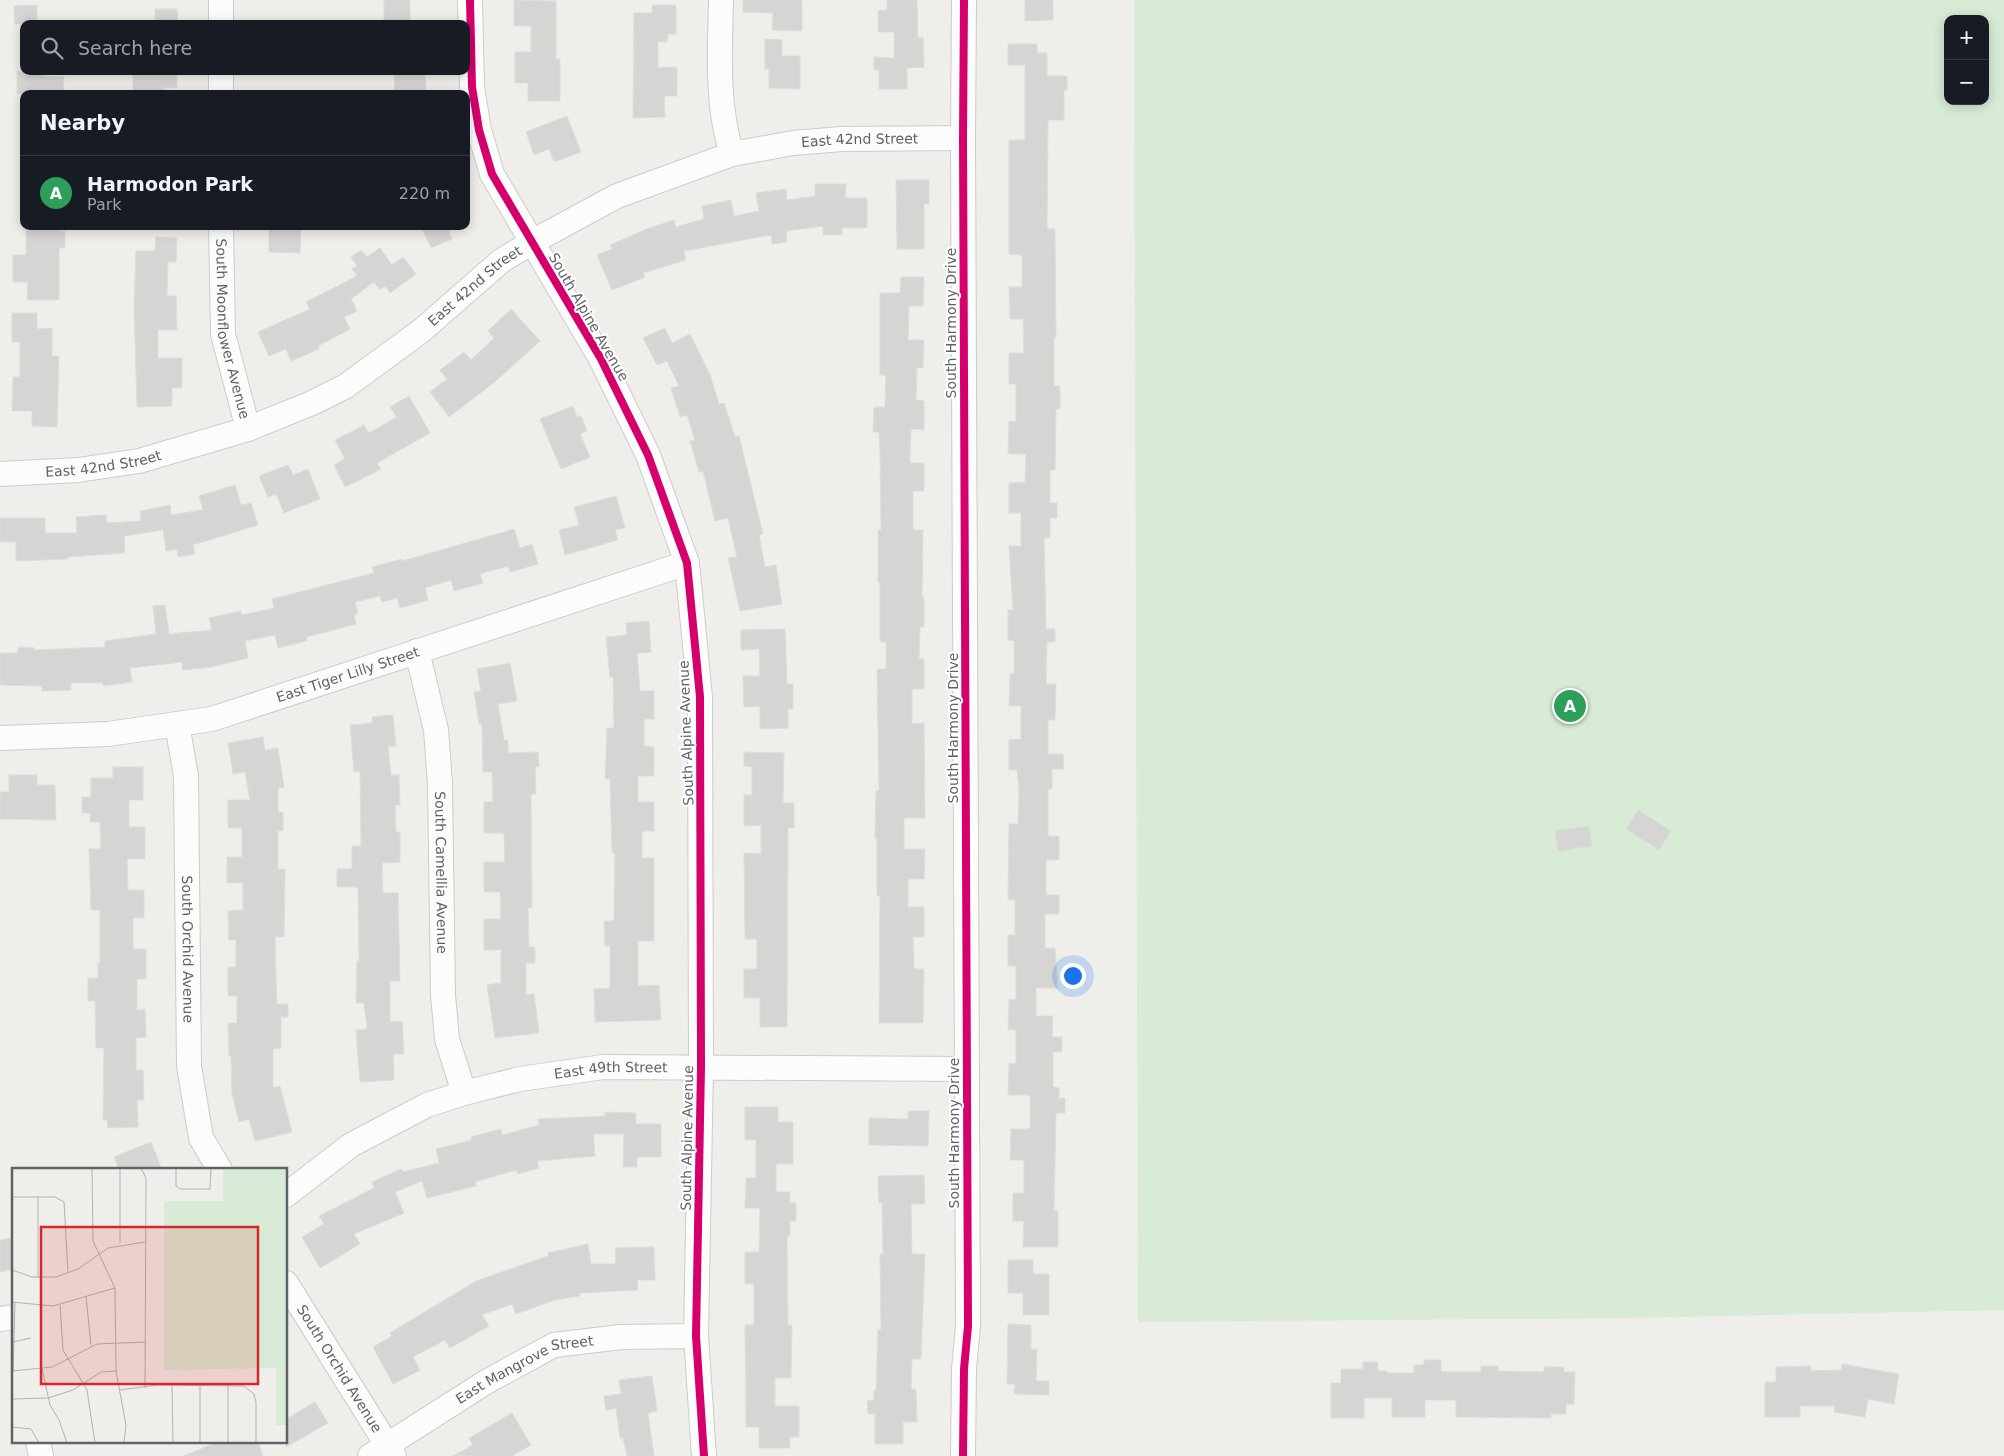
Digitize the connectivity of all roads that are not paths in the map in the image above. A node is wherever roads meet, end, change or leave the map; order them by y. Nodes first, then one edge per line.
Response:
1 (221, 0) edge
2 (470, 0) edge
3 (721, 0) edge
4 (964, 0) edge
5 (221, 20) edge
6 (221, 75) edge
7 (221, 90) edge
8 (963, 138) junction
9 (732, 154) junction
10 (221, 230) edge
11 (532, 242) junction
12 (248, 429) junction
13 (0, 474) edge
14 (687, 563) junction
15 (417, 651) junction
16 (177, 724) junction
17 (0, 738) edge
18 (701, 1067) junction
19 (967, 1068) junction
20 (464, 1092) junction
21 (219, 1168) edge
22 (288, 1193) edge
23 (288, 1285) edge
24 (696, 1336) junction
25 (384, 1452) edge
26 (704, 1456) edge
27 (963, 1456) edge

1 - 5 street
2 - 11 street, South Alpine Avenue
3 - 9 street
4 - 8 street, South Harmony Drive
6 - 7 street
8 - 9 street, East 42nd Street
8 - 19 street, South Harmony Drive
9 - 11 street, East 42nd Street
10 - 12 street, South Moonflower Avenue
11 - 12 street, East 42nd Street
11 - 14 street, South Alpine Avenue
12 - 13 street, East 42nd Street
14 - 15 street, East Tiger Lilly Street
14 - 18 street, South Alpine Avenue
15 - 16 street, East Tiger Lilly Street
15 - 20 street, South Camellia Avenue
16 - 17 street, East Tiger Lilly Street
16 - 21 street, South Orchid Avenue
18 - 19 street, East 49th Street
18 - 20 street, East 49th Street
18 - 24 street, South Alpine Avenue
19 - 27 street, South Harmony Drive
20 - 22 street, East 49th Street
23 - 25 street, South Orchid Avenue
24 - 25 street, East Mangrove Street
24 - 26 street, South Alpine Avenue

